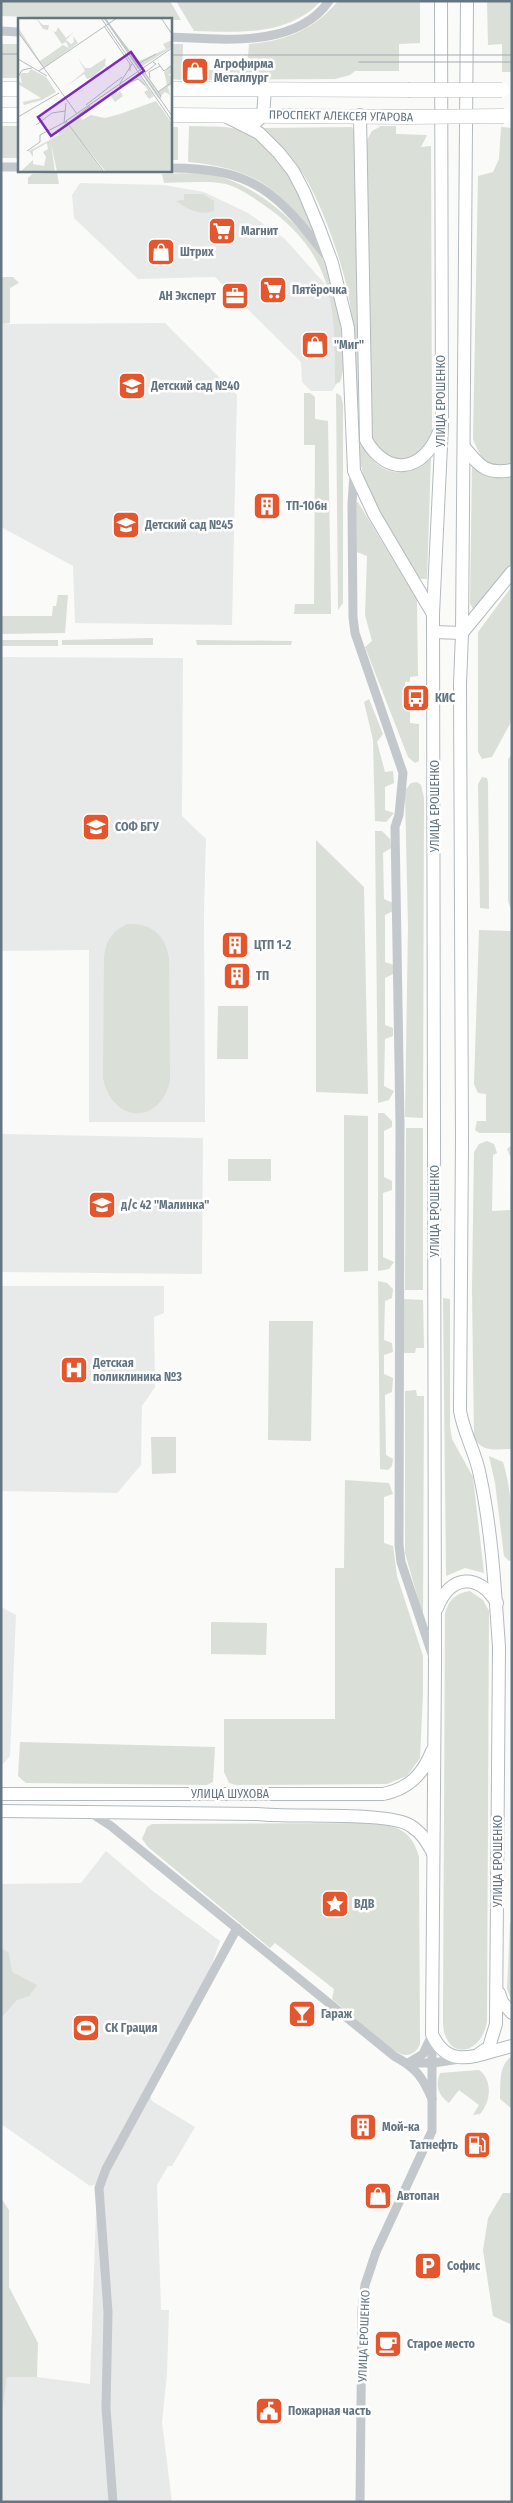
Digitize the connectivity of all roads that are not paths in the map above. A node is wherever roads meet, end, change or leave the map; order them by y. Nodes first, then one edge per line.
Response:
1 (329, 1) edge
2 (441, 1) edge
3 (467, 1) edge
4 (1, 31) edge
5 (18, 32) edge
6 (171, 37) edge
7 (1, 89) edge
8 (18, 89) edge
9 (265, 89) junction
10 (171, 90) edge
11 (507, 90) edge
12 (1, 115) edge
13 (18, 115) edge
14 (171, 115) edge
15 (223, 115) junction
16 (263, 115) junction
17 (360, 115) junction
18 (508, 116) edge
19 (259, 133) junction
20 (1, 167) edge
21 (18, 167) edge
22 (171, 168) edge
23 (332, 263) junction
24 (442, 425) junction
25 (464, 447) junction
26 (512, 470) edge
27 (354, 471) junction
28 (512, 572) edge
29 (433, 614) junction
30 (434, 632) junction
31 (462, 633) junction
32 (497, 1603) junction
33 (435, 1611) junction
34 (436, 1664) junction
35 (434, 1744) junction
36 (1, 1794) edge
37 (1, 1811) edge
38 (92, 1813) junction
39 (433, 1853) junction
40 (237, 1928) junction
41 (497, 1988) junction
42 (512, 2013) edge
43 (432, 2034) junction
44 (512, 2046) edge
45 (477, 2055) junction
46 (462, 2059) junction
47 (408, 2063) junction
48 (433, 2063) junction
49 (434, 2103) junction
50 (113, 2502) edge
51 (360, 2502) edge

1 - 6 street
2 - 24 main road, УЛИЦА ЕРОШЕНКО
3 - 25 main road, УЛИЦА ЕРОШЕНКО
4 - 5 street
7 - 8 main road
9 - 10 main road, ПРОСПЕКТ АЛЕКСЕЯ УГАРОВА
9 - 11 main road, ПРОСПЕКТ АЛЕКСЕЯ УГАРОВА, bridge
9 - 16 main road
12 - 13 main road
14 - 15 main road, ПРОСПЕКТ АЛЕКСЕЯ УГАРОВА
15 - 16 main road, ПРОСПЕКТ АЛЕКСЕЯ УГАРОВА
15 - 19 main road
16 - 17 main road, ПРОСПЕКТ АЛЕКСЕЯ УГАРОВА
16 - 19 main road
17 - 18 main road, ПРОСПЕКТ АЛЕКСЕЯ УГАРОВА, bridge
17 - 24 main road
19 - 23 main road
20 - 21 street
22 - 23 street
23 - 27 main road
24 - 29 main road, УЛИЦА ЕРОШЕНКО
25 - 26 main road
25 - 31 main road, УЛИЦА ЕРОШЕНКО
27 - 29 main road
27 - 34 street, УЛИЦА ЕРОШЕНКО
28 - 31 main road
29 - 30 main road, УЛИЦА ЕРОШЕНКО
30 - 31 main road
30 - 33 main road, УЛИЦА ЕРОШЕНКО
31 - 32 main road, УЛИЦА ЕРОШЕНКО
32 - 33 main road
32 - 41 main road, УЛИЦА ЕРОШЕНКО
33 - 34 main road, УЛИЦА ЕРОШЕНКО
34 - 35 main road, УЛИЦА ЕРОШЕНКО
35 - 36 main road, УЛИЦА ШУХОВА
35 - 39 main road, УЛИЦА ЕРОШЕНКО
37 - 38 main road, УЛИЦА ШУХОВА
38 - 39 main road, УЛИЦА ШУХОВА
38 - 40 street
39 - 43 main road, УЛИЦА ЕРОШЕНКО
40 - 47 street
40 - 50 street
41 - 42 main road
41 - 45 main road, УЛИЦА ЕРОШЕНКО
43 - 46 main road
43 - 47 street, УЛИЦА ЕРОШЕНКО
43 - 48 street, УЛИЦА ЕРОШЕНКО
44 - 45 main road
45 - 46 main road
46 - 48 street
47 - 48 street
47 - 49 street
48 - 49 street, УЛИЦА ЕРОШЕНКО
49 - 51 street, УЛИЦА ЕРОШЕНКО

